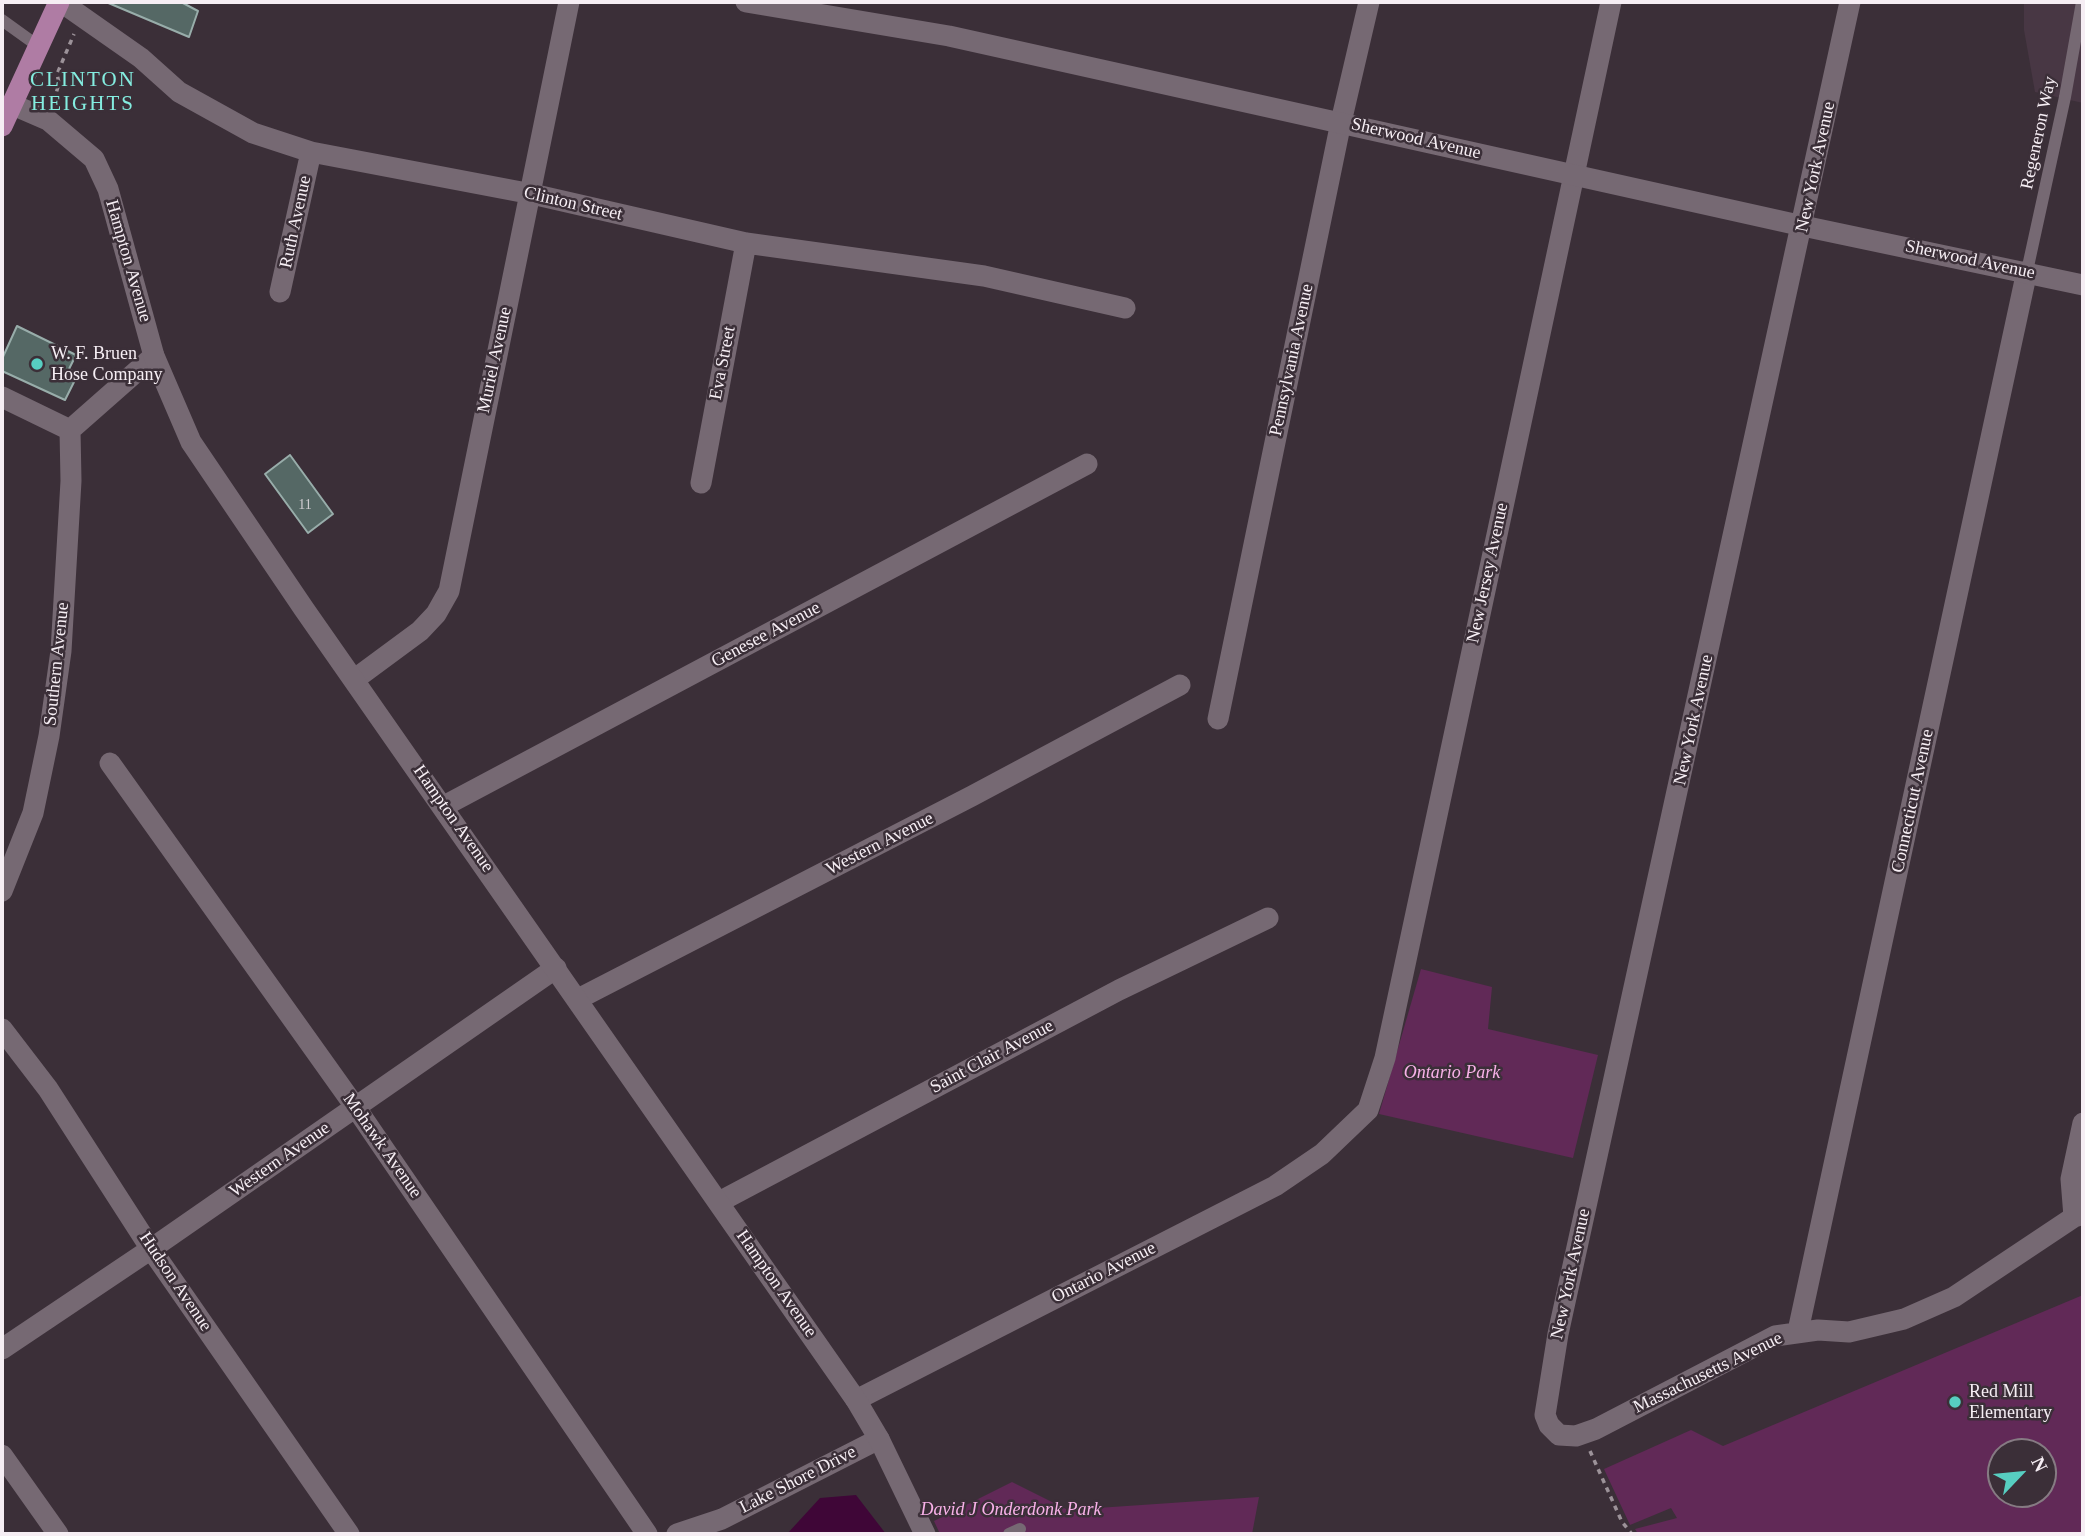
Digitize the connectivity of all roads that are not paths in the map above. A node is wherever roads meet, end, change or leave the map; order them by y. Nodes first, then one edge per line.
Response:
1 (60, 2) edge
2 (569, 2) edge
3 (746, 2) edge
4 (1369, 2) edge
5 (1611, 2) edge
6 (1850, 2) edge
7 (2082, 2) edge
8 (2, 20) edge
9 (38, 46) junction
10 (11, 104) junction
11 (1341, 122) junction
12 (2, 126) edge
13 (311, 152) junction
14 (1572, 174) junction
15 (532, 194) junction
16 (1803, 226) junction
17 (746, 243) junction
18 (2027, 271) junction
19 (2083, 285) edge
20 (280, 292) dead end
21 (1125, 308) dead end
22 (154, 356) junction
23 (2, 397) edge
24 (70, 430) junction
25 (1087, 464) dead end
26 (701, 483) dead end
27 (355, 679) junction
28 (1180, 685) dead end
29 (1218, 719) dead end
30 (110, 763) dead end
31 (444, 806) junction
32 (2, 891) edge
33 (1268, 918) dead end
34 (556, 968) junction
35 (578, 999) junction
36 (2, 1029) edge
37 (356, 1108) junction
38 (2083, 1123) edge
39 (1345, 1134) joint
40 (719, 1202) junction
41 (2079, 1215) edge
42 (151, 1249) junction
43 (1798, 1331) junction
44 (2, 1349) edge
45 (856, 1401) junction
46 (1559, 1435) joint
47 (879, 1439) junction
48 (2, 1455) edge
49 (58, 1534) edge
50 (349, 1534) edge
51 (647, 1534) edge
52 (677, 1534) edge
53 (925, 1534) edge

1 - 9 main road
1 - 13 street, Clinton Street
2 - 15 street, Muriel Avenue
3 - 11 street, Sherwood Avenue
4 - 11 street, Pennsylvania Avenue
5 - 14 street, New Jersey Avenue
6 - 16 street, New York Avenue
7 - 18 lane, Regeneron Way
8 - 9 lane
9 - 10 main road
10 - 12 main road
10 - 22 street, Hampton Avenue
11 - 14 street, Sherwood Avenue
11 - 29 street, Pennsylvania Avenue
13 - 15 street, Clinton Street
13 - 20 street, Ruth Avenue
14 - 16 street, Sherwood Avenue
14 - 39 street, New Jersey Avenue
15 - 17 street, Clinton Street
15 - 27 street, Muriel Avenue
16 - 18 street, Sherwood Avenue
16 - 46 street, New York Avenue
17 - 21 street, Clinton Street
17 - 26 street, Eva Street
18 - 19 street, Sherwood Avenue
18 - 43 street, Connecticut Avenue
22 - 24 street
22 - 27 street, Hampton Avenue
23 - 24 street
24 - 32 street, Southern Avenue
25 - 31 street, Genesee Avenue
27 - 31 street, Hampton Avenue
28 - 35 street, Western Avenue
30 - 37 street, Mohawk Avenue
31 - 34 street, Hampton Avenue
33 - 40 street, Saint Clair Avenue
34 - 35 street, Hampton Avenue
34 - 37 street, Western Avenue
35 - 40 street, Hampton Avenue
36 - 42 street, Hudson Avenue
37 - 42 street, Western Avenue
37 - 51 street, Mohawk Avenue
38 - 41 street
39 - 45 street, Ontario Avenue
40 - 45 street, Hampton Avenue
41 - 43 street, Massachusetts Avenue
42 - 44 street, Western Avenue
42 - 50 street, Hudson Avenue
43 - 46 street, Massachusetts Avenue
45 - 47 street, Hampton Avenue
47 - 52 street, Lake Shore Drive
47 - 53 street, Hampton Avenue
48 - 49 street

